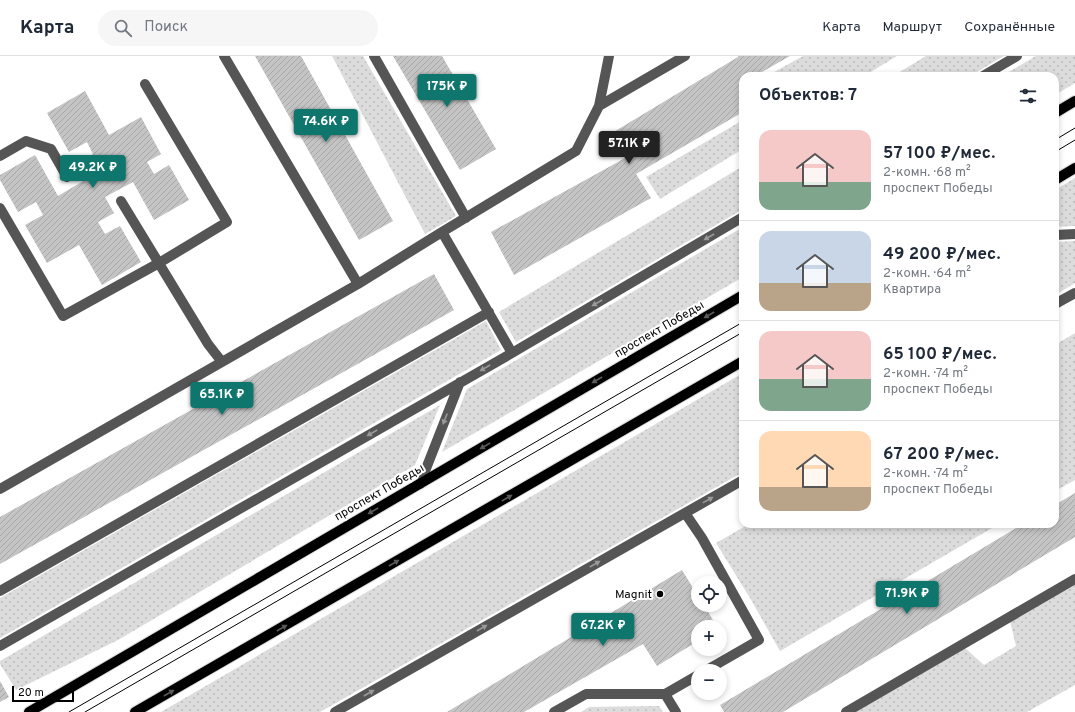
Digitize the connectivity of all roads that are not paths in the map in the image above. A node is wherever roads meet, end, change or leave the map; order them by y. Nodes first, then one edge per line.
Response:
1 (224, 56) edge
2 (374, 56) edge
3 (609, 56) edge
4 (685, 56) edge
5 (1017, 56) edge
6 (990, 72) edge
7 (145, 84) dead end
8 (1075, 101) edge
9 (599, 106) junction
10 (1059, 111) edge
11 (0, 156) edge
12 (1075, 168) edge
13 (66, 177) dead end
14 (1059, 178) edge
15 (121, 201) dead end
16 (0, 208) edge
17 (466, 218) junction
18 (739, 219) edge
19 (442, 232) junction
20 (1075, 234) edge
21 (1059, 235) edge
22 (159, 263) junction
23 (358, 284) junction
24 (1075, 293) edge
25 (739, 297) edge
26 (1059, 302) edge
27 (489, 312) junction
28 (512, 353) junction
29 (222, 362) junction
30 (739, 363) edge
31 (460, 382) junction
32 (739, 482) edge
33 (420, 484) junction
34 (0, 488) edge
35 (685, 513) junction
36 (1075, 579) edge
37 (0, 591) edge
38 (0, 646) edge
39 (717, 664) edge
40 (691, 679) edge
41 (665, 694) junction
42 (29, 712) edge
43 (135, 712) edge
44 (335, 712) edge
45 (554, 712) edge
46 (676, 712) edge
47 (846, 712) edge

1 - 23 street
2 - 17 street
3 - 9 street
4 - 9 street
5 - 6 street
7 - 22 street
8 - 10 main road
9 - 17 street
11 - 13 street
12 - 14 main road
15 - 22 street
16 - 22 street
17 - 19 street
18 -> 28 street
19 - 23 street
19 - 27 street
20 - 21 street
22 - 29 street
23 - 29 street
24 - 26 street
25 -> 33 main road, проспект Победы
27 - 28 street
27 - 37 street
28 -> 31 street
29 - 34 street
43 -> 30 main road
31 -> 33 street
31 -> 38 street
35 -> 32 street
33 -> 42 main road, проспект Победы
35 - 39 street
44 -> 35 street
36 - 47 street
40 - 41 street
41 - 45 street
41 - 46 street

